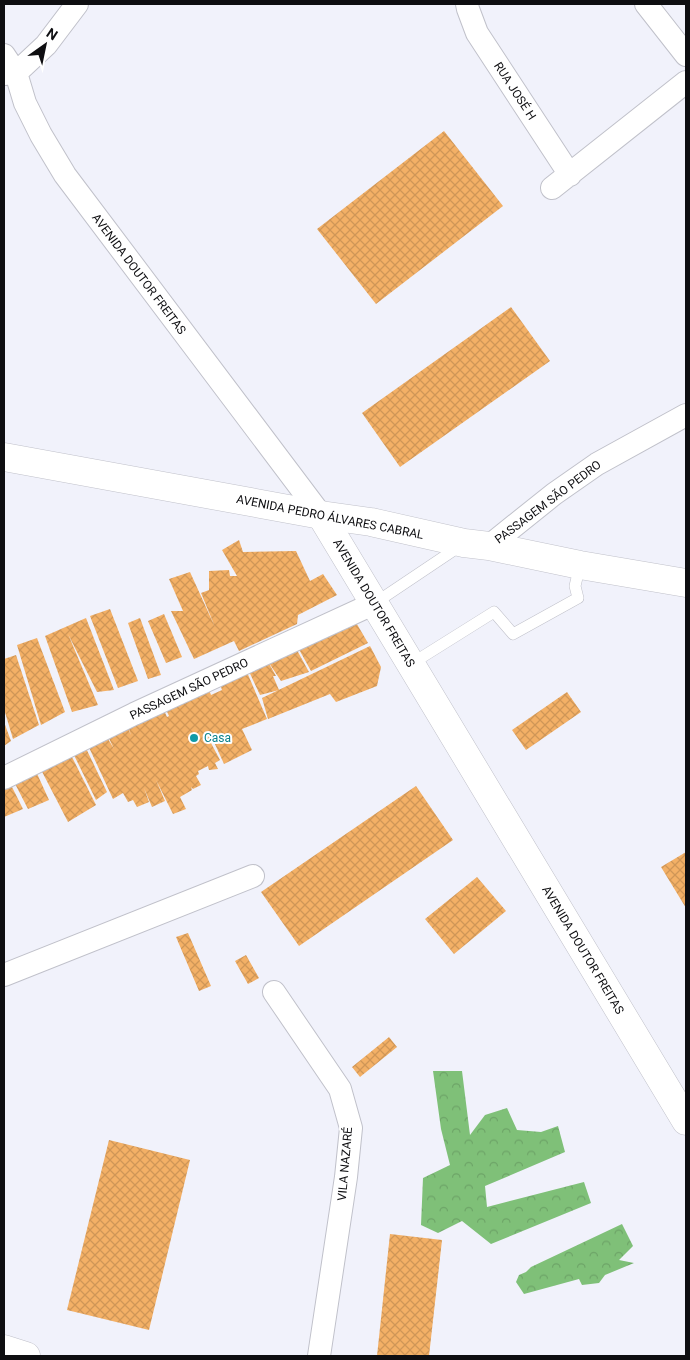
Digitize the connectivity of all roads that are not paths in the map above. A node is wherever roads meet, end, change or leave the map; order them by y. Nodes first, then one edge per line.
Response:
1 (77, 4) edge
2 (467, 4) edge
3 (646, 4) edge
4 (686, 55) edge
5 (8, 67) edge
6 (686, 82) edge
7 (570, 175) junction
8 (552, 188) dead end
9 (686, 415) edge
10 (4, 457) edge
11 (321, 515) junction
12 (476, 545) junction
13 (580, 565) junction
14 (686, 583) edge
15 (375, 603) junction
16 (411, 664) junction
17 (4, 778) edge
18 (253, 876) dead end
19 (4, 975) edge
20 (274, 992) dead end
21 (686, 1121) edge
22 (4, 1348) edge
23 (26, 1356) edge
24 (319, 1356) edge

1 - 5 street
2 - 7 street, RUA JOSÉ H
3 - 4 street
5 - 11 street, AVENIDA DOUTOR FREITAS
6 - 7 street
7 - 8 street
9 - 12 street, PASSAGEM SÃO PEDRO
10 - 11 main road, AVENIDA PEDRO ÁLVARES CABRAL
11 - 12 main road, AVENIDA PEDRO ÁLVARES CABRAL
11 - 15 main road, AVENIDA DOUTOR FREITAS
12 - 13 main road, AVENIDA PEDRO ÁLVARES CABRAL
12 - 15 lane
13 - 14 main road, AVENIDA PEDRO ÁLVARES CABRAL
13 - 16 lane
15 - 16 main road, AVENIDA DOUTOR FREITAS
15 - 17 street, PASSAGEM SÃO PEDRO
16 - 21 main road, AVENIDA DOUTOR FREITAS
18 - 19 street
20 - 24 street, VILA NAZARÉ
22 - 23 main road

